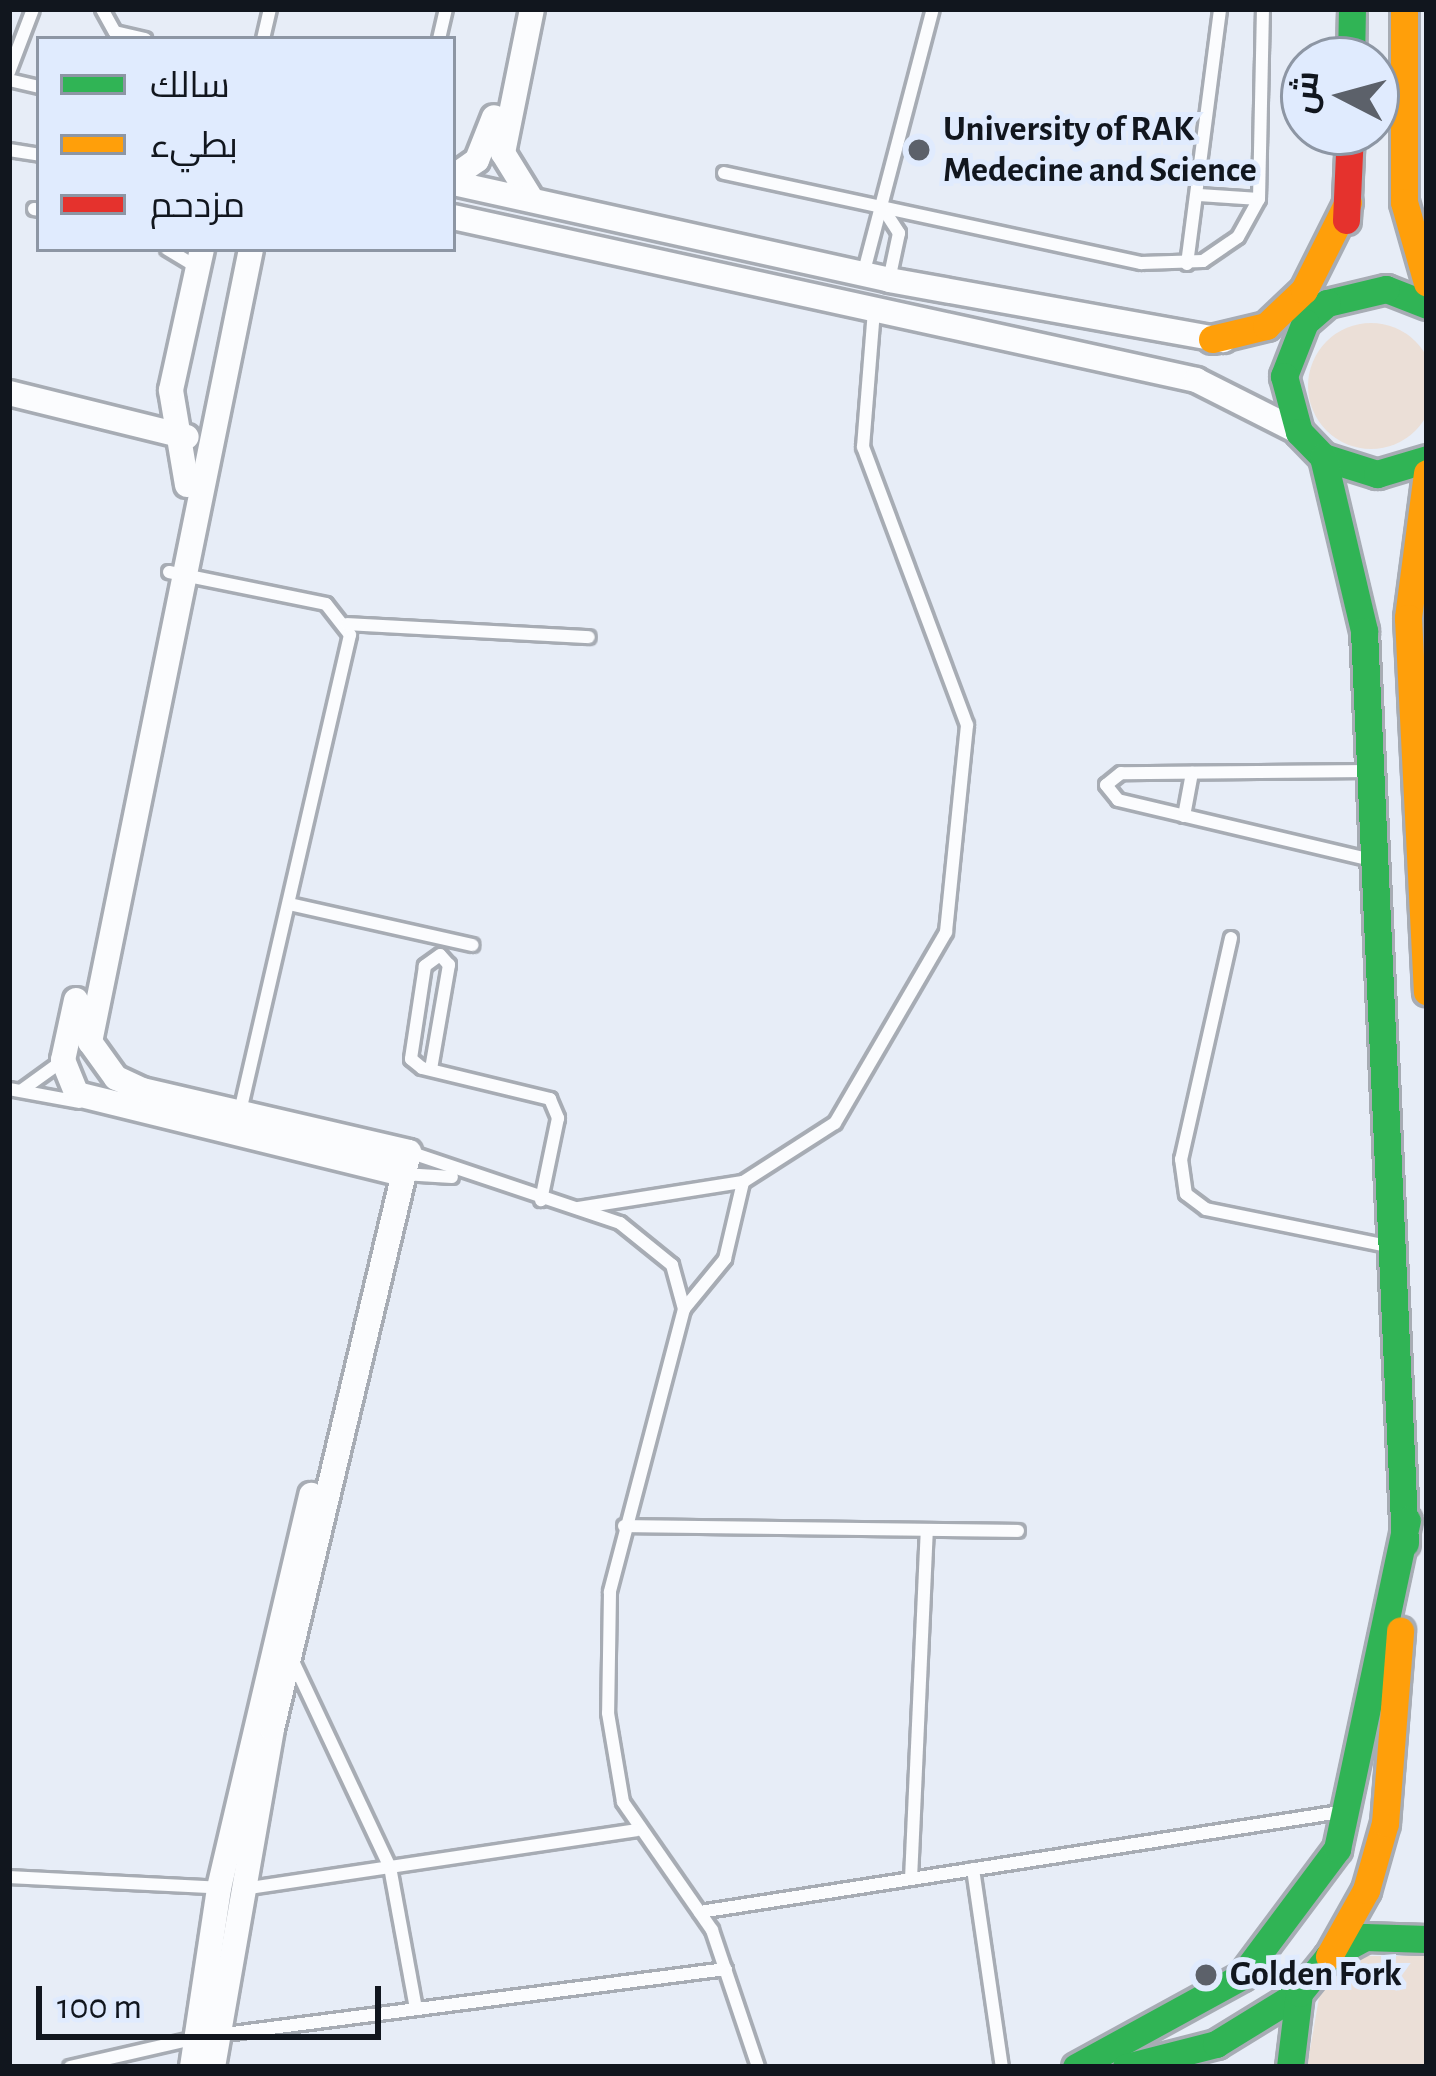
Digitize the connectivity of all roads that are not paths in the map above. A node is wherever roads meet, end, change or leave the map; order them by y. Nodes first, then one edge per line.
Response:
1 (33, 9) edge
2 (102, 9) edge
3 (518, 9) edge
4 (532, 9) edge
5 (933, 9) edge
6 (1220, 9) edge
7 (1263, 9) edge
8 (1404, 9) edge
9 (132, 36) edge
10 (9, 76) edge
11 (1416, 87) edge
12 (1349, 156) edge
13 (724, 173) dead end
14 (456, 177) edge
15 (456, 181) edge
16 (1199, 196) junction
17 (1259, 199) junction
18 (534, 202) junction
19 (1348, 202) junction
20 (887, 210) junction
21 (456, 218) edge
22 (249, 252) edge
23 (201, 259) edge
24 (1187, 264) junction
25 (862, 275) junction
26 (889, 280) junction
27 (1427, 283) edge
28 (1327, 302) junction
29 (1427, 305) edge
30 (874, 310) junction
31 (1305, 322) junction
32 (1212, 339) junction
33 (9, 393) edge
34 (1299, 432) junction
35 (182, 436) junction
36 (209, 442) junction
37 (1323, 457) junction
38 (1427, 458) edge
39 (1427, 473) edge
40 (175, 573) junction
41 (347, 624) junction
42 (589, 637) dead end
43 (1370, 771) junction
44 (1192, 773) junction
45 (1184, 815) junction
46 (1375, 861) junction
47 (289, 904) junction
48 (1231, 938) dead end
49 (472, 944) dead end
50 (1427, 992) edge
51 (63, 1060) junction
52 (430, 1070) junction
53 (15, 1089) edge
54 (112, 1109) junction
55 (238, 1125) junction
56 (399, 1162) junction
57 (459, 1178) junction
58 (743, 1182) junction
59 (541, 1200) junction
60 (571, 1209) junction
61 (1396, 1247) junction
62 (684, 1309) junction
63 (1407, 1520) junction
64 (624, 1526) junction
65 (927, 1530) junction
66 (1018, 1531) dead end
67 (283, 1644) junction
68 (1351, 1810) junction
69 (638, 1830) junction
70 (390, 1867) junction
71 (973, 1869) junction
72 (9, 1877) edge
73 (911, 1879) junction
74 (230, 1888) junction
75 (700, 1912) junction
76 (1427, 1939) edge
77 (1328, 1958) junction
78 (725, 1969) junction
79 (1299, 1993) junction
80 (416, 2009) junction
81 (204, 2037) junction
82 (70, 2067) edge
83 (192, 2067) edge
84 (213, 2067) edge
85 (758, 2067) edge
86 (1002, 2067) edge
87 (1076, 2067) edge
88 (1126, 2067) edge
89 (1290, 2067) edge

1 - 10 lane
2 - 9 lane
3 - 14 street
4 - 18 street
5 - 20 lane
6 - 16 lane
7 - 17 lane
8 - 11 main road
11 - 27 main road
12 - 19 main road
13 - 20 lane
15 - 18 street
16 - 17 lane
16 - 24 lane
17 - 24 lane
18 - 25 street
19 - 28 main road
19 - 32 main road
20 - 24 lane
20 - 25 lane
20 - 26 lane
21 - 30 street
22 - 36 street
23 - 35 street
25 - 26 street
26 - 32 street
28 - 29 main road
28 - 31 main road
30 - 34 street
30 - 58 lane
31 - 32 street
31 - 34 main road
33 - 35 street
34 - 37 main road
35 - 36 street
35 - 40 street
36 - 40 street
37 - 38 main road
37 - 43 main road
39 - 50 main road
40 - 41 lane
40 - 51 street
40 - 55 street
41 - 42 lane
41 - 47 lane
43 - 44 lane
43 - 46 main road
44 - 45 lane
44 - 45 lane
45 - 46 lane
46 - 61 main road
47 - 49 lane
47 - 55 lane
48 - 61 lane
51 - 53 lane
51 - 54 street
52 - 52 lane
52 - 59 lane
53 - 54 lane
54 - 55 street
55 - 56 street
56 - 57 lane
56 - 57 lane
56 - 67 street
57 - 59 lane
58 - 60 lane
58 - 62 lane
59 - 60 lane
60 - 62 lane
61 - 63 main road
62 - 64 lane
63 - 68 main road
63 - 77 main road
64 - 65 lane
64 - 69 lane
65 - 66 lane
65 - 73 lane
67 - 70 lane
67 - 74 street
68 - 71 lane
68 - 87 main road
69 - 70 lane
69 - 75 lane
70 - 74 lane
70 - 80 lane
71 - 73 lane
71 - 86 lane
72 - 74 lane
73 - 75 lane
74 - 81 street
75 - 78 lane
76 - 77 main road
77 - 79 main road
78 - 80 lane
78 - 85 lane
79 - 88 main road
79 - 89 main road
80 - 81 lane
81 - 82 lane
81 - 83 street
81 - 84 street

